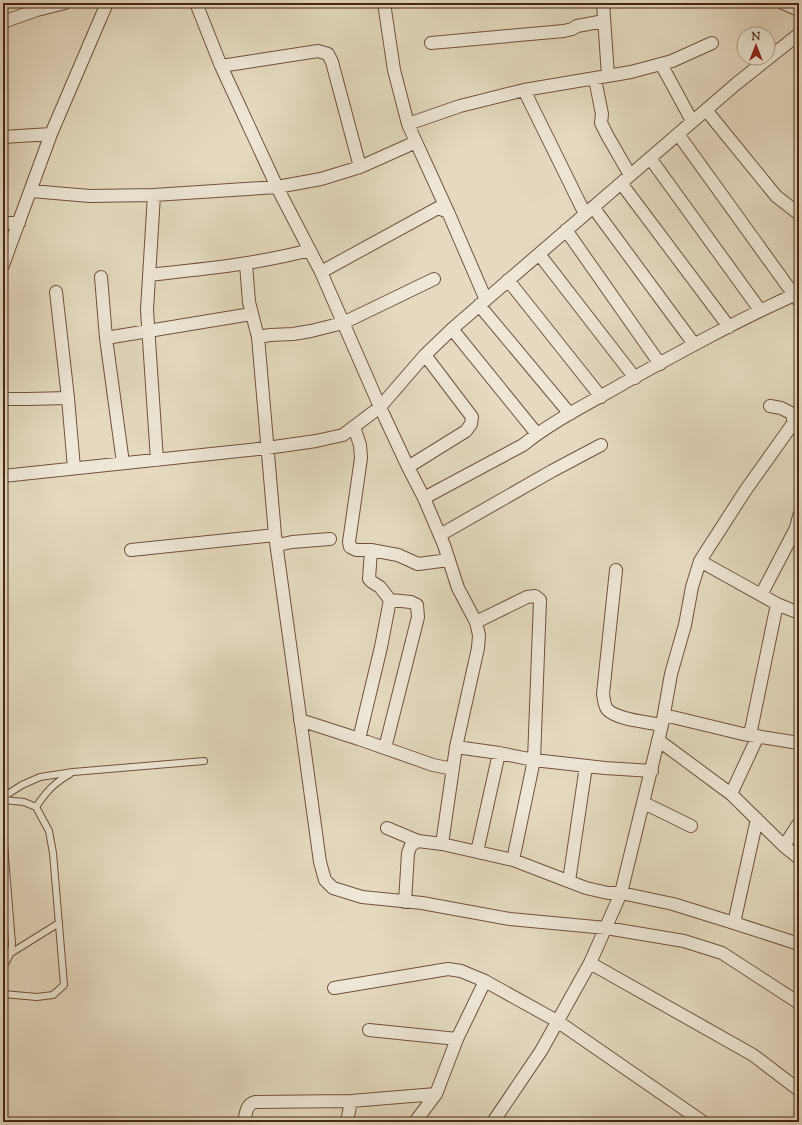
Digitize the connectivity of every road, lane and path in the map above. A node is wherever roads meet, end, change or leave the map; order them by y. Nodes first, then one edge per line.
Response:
1 (65, 3) edge
2 (107, 3) edge
3 (196, 3) edge
4 (603, 3) edge
5 (783, 3) edge
6 (388, 4) edge
7 (799, 10) edge
8 (604, 21) junction
9 (3, 22) edge
10 (799, 34) edge
11 (431, 43) dead end
12 (712, 43) dead end
13 (661, 64) junction
14 (221, 66) junction
15 (608, 76) junction
16 (595, 79) junction
17 (524, 90) junction
18 (706, 110) junction
19 (692, 121) junction
20 (408, 124) junction
21 (50, 134) junction
22 (678, 134) junction
23 (3, 137) edge
24 (416, 142) junction
25 (650, 158) junction
26 (360, 167) junction
27 (626, 179) junction
28 (277, 187) junction
29 (31, 191) junction
30 (154, 195) junction
31 (589, 211) junction
32 (448, 212) junction
33 (799, 214) edge
34 (3, 222) edge
35 (19, 223) junction
36 (566, 230) junction
37 (310, 250) junction
38 (539, 254) junction
39 (246, 264) junction
40 (3, 265) edge
41 (321, 272) junction
42 (149, 275) junction
43 (101, 277) dead end
44 (434, 279) dead end
45 (508, 280) junction
46 (56, 292) dead end
47 (797, 298) edge
48 (483, 302) junction
49 (760, 310) junction
50 (251, 314) junction
51 (343, 323) junction
52 (729, 327) junction
53 (452, 330) junction
54 (148, 331) junction
55 (258, 337) junction
56 (106, 338) junction
57 (694, 344) junction
58 (425, 355) junction
59 (660, 364) junction
60 (635, 378) junction
61 (601, 397) junction
62 (68, 398) junction
63 (3, 399) edge
64 (770, 406) dead end
65 (380, 407) junction
66 (570, 414) junction
67 (354, 427) junction
68 (537, 434) junction
69 (601, 445) dead end
70 (267, 448) junction
71 (157, 460) junction
72 (123, 463) junction
73 (408, 467) junction
74 (74, 468) junction
75 (3, 476) edge
76 (424, 498) junction
77 (799, 516) edge
78 (440, 535) junction
79 (330, 539) dead end
80 (276, 540) junction
81 (131, 550) dead end
82 (371, 550) junction
83 (449, 560) junction
84 (700, 561) junction
85 (616, 570) dead end
86 (761, 595) junction
87 (390, 600) junction
88 (777, 604) junction
89 (799, 613) edge
90 (476, 622) junction
91 (300, 720) junction
92 (663, 720) junction
93 (754, 736) junction
94 (359, 739) junction
95 (658, 740) junction
96 (799, 743) edge
97 (456, 747) junction
98 (385, 748) junction
99 (499, 753) junction
100 (534, 760) junction
101 (204, 761) dead end
102 (586, 766) junction
103 (453, 769) junction
104 (652, 771) junction
105 (73, 772) junction
106 (731, 794) junction
107 (3, 799) edge
108 (644, 802) junction
109 (36, 807) junction
110 (756, 819) junction
111 (799, 823) edge
112 (691, 826) dead end
113 (387, 828) dead end
114 (3, 832) edge
115 (418, 841) junction
116 (442, 844) junction
117 (784, 846) junction
118 (477, 852) junction
119 (799, 858) edge
120 (513, 860) junction
121 (569, 881) junction
122 (621, 893) junction
123 (405, 902) junction
124 (59, 923) junction
125 (734, 923) junction
126 (606, 928) junction
127 (799, 944) edge
128 (11, 952) junction
129 (590, 963) junction
130 (3, 966) edge
131 (486, 981) junction
132 (334, 988) dead end
133 (3, 994) edge
134 (799, 1003) edge
135 (557, 1021) junction
136 (369, 1030) dead end
137 (457, 1039) junction
138 (799, 1090) edge
139 (436, 1094) junction
140 (351, 1101) junction
141 (244, 1122) edge
142 (347, 1122) edge
143 (415, 1122) edge
144 (493, 1122) edge
145 (703, 1122) edge

1 - 9 street
2 - 21 street
3 - 14 street
4 - 8 street
5 - 7 street
6 - 20 street
8 - 11 street
8 - 15 street
10 - 18 street
12 - 13 street
13 - 15 street
13 - 19 street
14 - 26 street
14 - 28 street
15 - 16 street
16 - 17 street
16 - 27 street
17 - 20 street
17 - 31 street
18 - 19 street
18 - 33 street
19 - 22 street
20 - 24 street
21 - 23 street
21 - 29 street
22 - 25 street
22 - 47 street
24 - 26 street
24 - 32 street
25 - 27 street
25 - 49 street
26 - 28 street
27 - 31 street
27 - 52 street
28 - 30 street
28 - 37 street
29 - 30 street
29 - 35 street
30 - 42 street
31 - 36 street
31 - 57 street
32 - 41 street
32 - 48 street
34 - 35 street
35 - 40 street
36 - 38 street
36 - 59 street
37 - 39 street
37 - 41 street
38 - 45 street
38 - 60 street
39 - 42 street
39 - 50 street
41 - 51 street
42 - 54 street
43 - 56 street
44 - 51 street
45 - 48 street
45 - 61 street
46 - 62 street
47 - 49 street
48 - 53 street
48 - 66 street
49 - 52 street
50 - 54 street
50 - 55 street
51 - 55 street
51 - 65 street
52 - 57 street
53 - 58 street
53 - 68 street
54 - 56 street
54 - 71 street
55 - 70 street
56 - 72 street
57 - 59 street
58 - 65 street
58 - 73 street
59 - 60 street
60 - 61 street
61 - 66 street
62 - 63 street
62 - 74 street
64 - 84 street
65 - 67 street
65 - 73 street
66 - 68 street
67 - 70 street
67 - 82 street
68 - 76 street
69 - 78 street
70 - 71 street
70 - 80 street
71 - 72 street
72 - 74 street
73 - 76 street
74 - 75 street
76 - 78 street
77 - 86 street
78 - 83 street
79 - 80 street
80 - 81 street
80 - 91 street
82 - 83 street
82 - 87 street
83 - 90 street
84 - 86 street
84 - 92 street
85 - 92 street
86 - 88 street
87 - 94 street
87 - 98 street
88 - 89 street
88 - 93 street
90 - 97 street
90 - 100 street
91 - 94 street
91 - 123 street
92 - 93 street
92 - 95 street
93 - 96 street
93 - 106 street
94 - 98 street
95 - 104 street
95 - 106 street
97 - 99 street
97 - 103 street
98 - 103 street
99 - 100 street
99 - 118 street
100 - 102 street
100 - 120 street
101 - 105 lane
102 - 104 street
102 - 121 street
103 - 116 street
104 - 108 street
105 - 107 lane
105 - 109 lane
106 - 110 street
107 - 109 lane
108 - 112 street
108 - 122 street
109 - 124 lane
110 - 117 street
110 - 125 street
111 - 117 street
113 - 115 street
114 - 128 lane
115 - 116 street
115 - 123 street
116 - 118 street
117 - 119 street
118 - 120 street
120 - 121 street
121 - 122 street
122 - 125 street
122 - 126 street
123 - 126 street
124 - 128 lane
124 - 133 lane
125 - 127 street
126 - 129 street
126 - 134 street
128 - 130 lane
129 - 135 street
129 - 138 street
131 - 132 street
131 - 135 street
131 - 137 street
135 - 144 street
135 - 145 street
136 - 137 street
137 - 139 street
139 - 140 street
139 - 143 street
140 - 141 street
140 - 142 street

